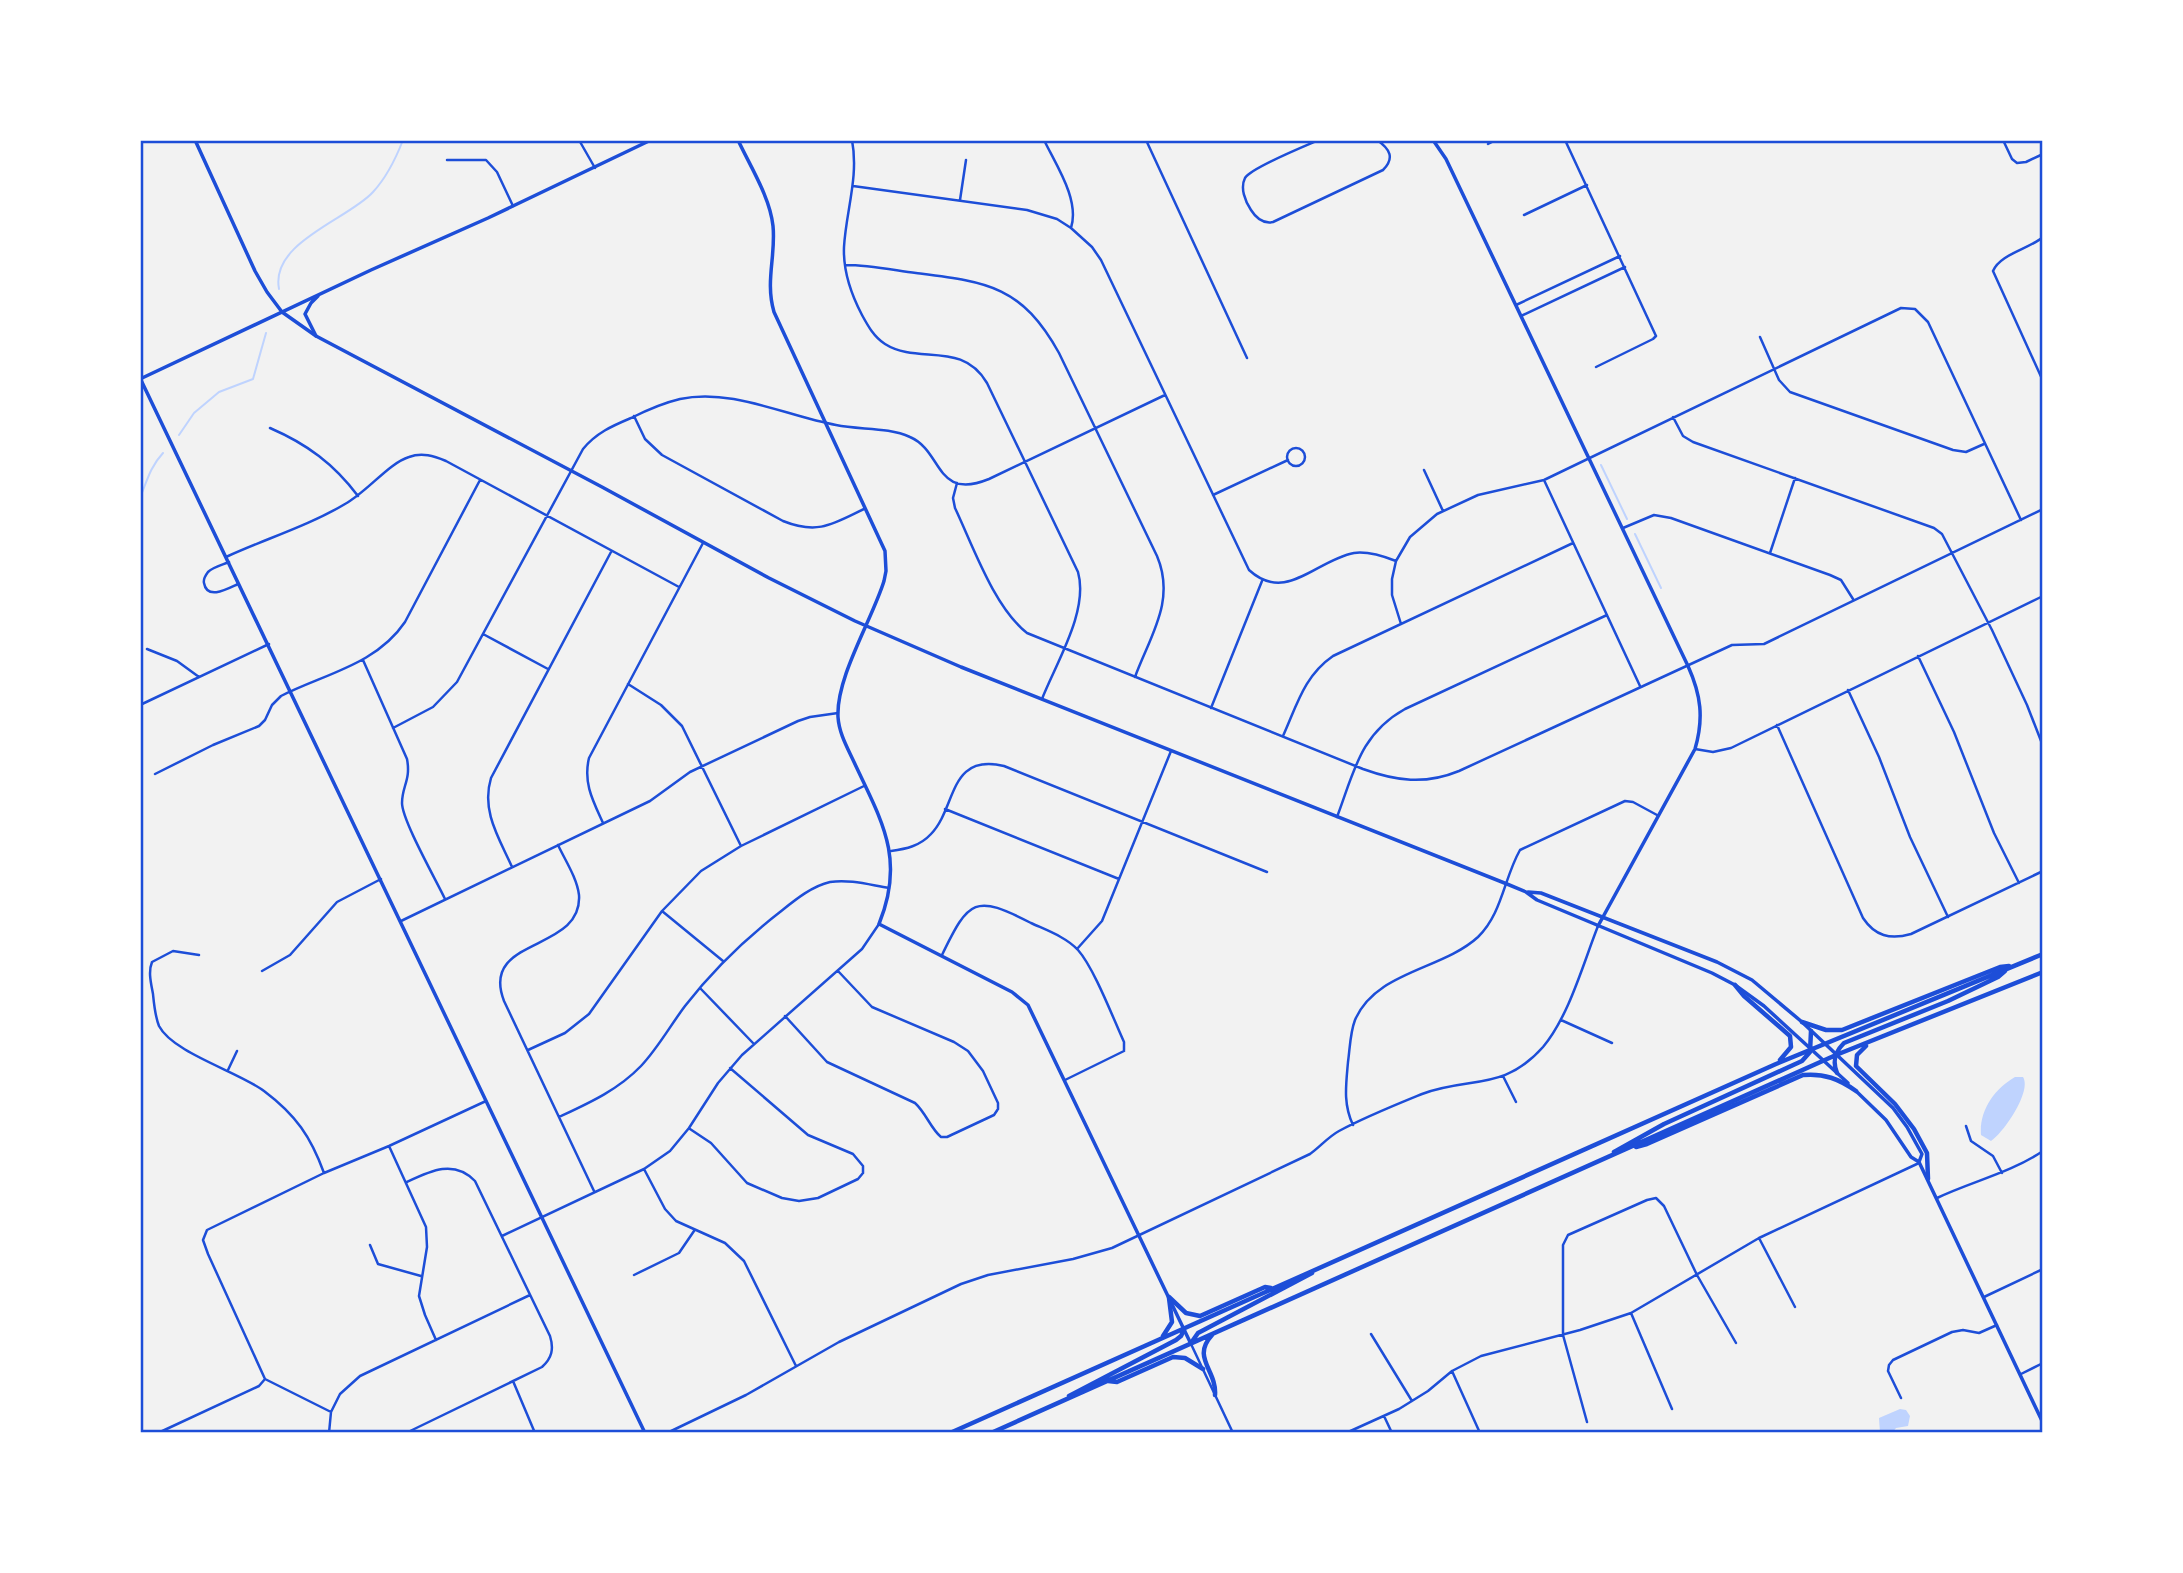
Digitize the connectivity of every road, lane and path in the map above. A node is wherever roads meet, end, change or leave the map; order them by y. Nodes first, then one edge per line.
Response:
1 (195, 140) edge
2 (579, 140) edge
3 (651, 140) edge
4 (738, 140) edge
5 (852, 140) edge
6 (1044, 140) edge
7 (1146, 140) edge
8 (1319, 140) edge
9 (1377, 140) edge
10 (1388, 140) edge
11 (1433, 140) edge
12 (1496, 140) edge
13 (1565, 140) edge
14 (2003, 140) edge
15 (1382, 144) junction
16 (1488, 144) dead end
17 (2043, 154) edge
18 (447, 160) dead end
19 (966, 160) dead end
20 (595, 168) junction
21 (1587, 185) junction
22 (853, 186) junction
23 (960, 200) junction
24 (513, 206) junction
25 (1524, 215) dead end
26 (1070, 228) junction
27 (2043, 237) edge
28 (1620, 256) junction
29 (846, 264) junction
30 (1625, 267) junction
31 (322, 293) junction
32 (1516, 305) junction
33 (282, 312) junction
34 (1521, 316) junction
35 (316, 336) junction
36 (1760, 337) dead end
37 (1247, 358) dead end
38 (1596, 366) dead end
39 (1773, 369) junction
40 (140, 379) edge
41 (2043, 381) edge
42 (1165, 395) junction
43 (634, 416) junction
44 (1673, 417) junction
45 (825, 422) junction
46 (270, 428) dead end
47 (1095, 428) junction
48 (1985, 444) junction
49 (1589, 457) junction
50 (1288, 460) junction
51 (1025, 462) junction
52 (570, 470) junction
53 (1424, 470) dead end
54 (1795, 478) junction
55 (480, 480) junction
56 (1544, 480) junction
57 (957, 483) junction
58 (1213, 495) junction
59 (358, 496) junction
60 (866, 508) junction
61 (2043, 509) edge
62 (1443, 511) junction
63 (546, 515) junction
64 (2021, 520) junction
65 (1623, 528) junction
66 (703, 543) junction
67 (1573, 543) junction
68 (612, 551) junction
69 (1770, 552) junction
70 (1952, 553) junction
71 (228, 559) junction
72 (1396, 561) junction
73 (1262, 581) junction
74 (239, 583) junction
75 (679, 587) junction
76 (2043, 596) edge
77 (1854, 601) junction
78 (1606, 615) junction
79 (1988, 622) junction
80 (1401, 624) junction
81 (867, 626) junction
82 (483, 634) junction
83 (269, 644) junction
84 (147, 649) dead end
85 (1063, 649) junction
86 (1918, 656) junction
87 (363, 660) junction
88 (1688, 666) junction
89 (548, 669) junction
90 (199, 677) junction
91 (1135, 677) junction
92 (628, 684) junction
93 (1640, 687) junction
94 (1848, 690) junction
95 (291, 691) junction
96 (1042, 699) junction
97 (140, 705) edge
98 (1211, 708) junction
99 (838, 713) junction
100 (1777, 726) junction
101 (393, 728) junction
102 (1283, 736) junction
103 (2043, 746) edge
104 (1695, 749) junction
105 (1172, 750) junction
106 (702, 766) junction
107 (1357, 767) junction
108 (155, 774) dead end
109 (865, 786) junction
110 (945, 809) junction
111 (1658, 815) junction
112 (1337, 817) junction
113 (1143, 822) junction
114 (603, 823) junction
115 (558, 845) junction
116 (741, 846) junction
117 (891, 851) junction
118 (512, 867) junction
119 (2043, 871) edge
120 (1267, 872) dead end
121 (381, 879) junction
122 (1119, 879) junction
123 (2019, 883) junction
124 (1507, 884) junction
125 (890, 888) junction
126 (1526, 892) junction
127 (445, 899) junction
128 (662, 911) junction
129 (1948, 917) junction
130 (1602, 918) junction
131 (401, 921) junction
132 (880, 923) junction
133 (1598, 926) junction
134 (1077, 949) junction
135 (2043, 954) edge
136 (199, 955) dead end
137 (942, 955) junction
138 (723, 961) junction
139 (2017, 965) junction
140 (2008, 968) junction
141 (262, 971) dead end
142 (838, 971) junction
143 (2043, 972) edge
144 (1735, 985) junction
145 (700, 988) junction
146 (785, 1016) junction
147 (1561, 1020) junction
148 (1802, 1022) junction
149 (1811, 1031) junction
150 (1873, 1041) junction
151 (1612, 1042) dead end
152 (753, 1043) junction
153 (1823, 1043) junction
154 (1811, 1049) junction
155 (528, 1050) junction
156 (1124, 1050) junction
157 (237, 1051) dead end
158 (1130, 1052) dead end
159 (1836, 1055) junction
160 (1824, 1061) junction
161 (1776, 1064) junction
162 (730, 1068) junction
163 (228, 1070) junction
164 (1837, 1073) junction
165 (1503, 1076) junction
166 (1065, 1080) junction
167 (1856, 1091) junction
168 (486, 1101) junction
169 (1516, 1102) dead end
170 (998, 1109) junction
171 (1003, 1111) dead end
172 (559, 1117) junction
173 (1353, 1125) junction
174 (1966, 1126) dead end
175 (689, 1128) junction
176 (941, 1137) junction
177 (939, 1142) dead end
178 (389, 1146) junction
179 (1628, 1148) junction
180 (2043, 1151) edge
181 (1608, 1157) junction
182 (1919, 1162) junction
183 (644, 1169) junction
184 (324, 1173) junction
185 (863, 1173) junction
186 (2002, 1173) junction
187 (868, 1175) dead end
188 (1928, 1178) junction
189 (407, 1182) junction
190 (595, 1192) junction
191 (1937, 1198) junction
192 (542, 1217) junction
193 (694, 1231) junction
194 (502, 1236) junction
195 (1139, 1236) junction
196 (1759, 1238) junction
197 (370, 1245) dead end
198 (1320, 1267) junction
199 (2043, 1269) edge
200 (634, 1275) dead end
201 (1697, 1275) junction
202 (421, 1276) junction
203 (1275, 1288) junction
204 (530, 1295) junction
205 (1169, 1297) junction
206 (1984, 1297) junction
207 (1794, 1307) dead end
208 (1632, 1313) junction
209 (1997, 1325) junction
210 (1184, 1329) junction
211 (1214, 1333) junction
212 (1371, 1334) dead end
213 (1563, 1335) junction
214 (1160, 1339) junction
215 (436, 1340) junction
216 (1736, 1343) dead end
217 (1191, 1344) junction
218 (1883, 1363) dead end
219 (2043, 1363) edge
220 (1889, 1365) junction
221 (796, 1366) junction
222 (1203, 1370) junction
223 (1452, 1371) junction
224 (2020, 1374) junction
225 (265, 1379) junction
226 (513, 1381) junction
227 (1107, 1381) junction
228 (1215, 1395) junction
229 (1901, 1398) dead end
230 (1412, 1401) junction
231 (1060, 1402) junction
232 (1672, 1409) dead end
233 (331, 1412) junction
234 (1384, 1416) junction
235 (1587, 1422) dead end
236 (2043, 1423) edge
237 (158, 1433) edge
238 (329, 1433) edge
239 (406, 1433) edge
240 (535, 1433) edge
241 (645, 1433) edge
242 (667, 1433) edge
243 (950, 1433) edge
244 (991, 1433) edge
245 (1233, 1433) edge
246 (1346, 1433) edge
247 (1392, 1433) edge
248 (1480, 1433) edge

1 - 33 street
2 - 20 street
3 - 20 street
4 - 45 street
5 - 22 street
6 - 26 street
7 - 37 street
8 - 15 street
9 - 15 street
10 - 15 street
11 - 32 street
12 - 16 street
13 - 21 street
14 - 17 street
18 - 24 street
19 - 23 street
20 - 24 street
21 - 25 street
21 - 28 street
22 - 23 street
22 - 29 street
23 - 26 street
24 - 31 street
26 - 42 street
27 - 41 street
28 - 30 street
28 - 32 street
29 - 47 street
29 - 51 street
30 - 34 street
30 - 38 street
31 - 33 street
31 - 35 street
32 - 34 street
33 - 35 street
33 - 40 street
34 - 49 street
35 - 52 street
36 - 39 street
39 - 44 street
39 - 48 street
39 - 48 street
40 - 71 street
42 - 47 street
42 - 58 street
43 - 45 street
43 - 52 street
43 - 60 street
44 - 49 street
44 - 54 street
45 - 57 street
45 - 60 street
46 - 59 street
47 - 51 street
47 - 91 street
48 - 64 street
49 - 56 street
49 - 65 street
50 - 50 street
50 - 58 street
51 - 57 street
51 - 85 street
52 - 63 street
52 - 66 street
53 - 62 street
54 - 69 street
54 - 70 street
55 - 59 street
55 - 63 street
55 - 87 street
56 - 62 street
56 - 67 street
57 - 85 street
58 - 73 street
59 - 71 street
60 - 81 street
61 - 64 street
62 - 72 street
63 - 68 street
63 - 82 street
64 - 70 street
65 - 69 street
65 - 88 street
66 - 75 street
66 - 81 street
67 - 78 street
67 - 80 street
68 - 75 street
68 - 89 street
69 - 77 street
70 - 77 street
70 - 79 street
71 - 74 street
71 - 74 street
72 - 73 street
72 - 80 street
73 - 98 street
74 - 83 street
75 - 92 street
76 - 79 street
77 - 88 street
78 - 93 street
78 - 107 street
79 - 86 street
79 - 103 street
80 - 102 street
81 - 96 street
81 - 99 street
82 - 89 street
82 - 101 street
83 - 90 street
83 - 95 street
84 - 90 street
85 - 91 street
85 - 96 street
86 - 94 street
86 - 123 street
87 - 95 street
87 - 101 street
88 - 93 street
88 - 104 street
89 - 118 street
90 - 97 street
91 - 98 street
92 - 106 street
92 - 114 street
93 - 107 street
94 - 100 street
94 - 129 street
95 - 108 street
95 - 121 street
96 - 105 street
98 - 102 street
99 - 106 street
99 - 109 street
100 - 104 street
100 - 129 street
101 - 127 street
102 - 107 street
104 - 111 street
105 - 112 street
105 - 113 street
106 - 114 street
106 - 116 street
107 - 112 street
109 - 116 street
109 - 117 street
110 - 113 street
110 - 117 street
110 - 122 street
111 - 124 street
111 - 130 street
112 - 124 street
113 - 120 street
113 - 122 street
114 - 115 street
115 - 118 street
115 - 155 street
116 - 128 street
117 - 125 street
118 - 127 street
119 - 123 street
121 - 131 street
121 - 141 street
122 - 134 street
123 - 129 street
124 - 126 street
124 - 173 street
125 - 132 street
125 - 138 street
126 - 130 street
126 - 133 street
127 - 131 street
128 - 138 street
128 - 155 street
130 - 133 street
130 - 148 street
131 - 168 street
132 - 137 street
132 - 142 street
133 - 144 street
133 - 147 street
134 - 137 street
134 - 156 street
135 - 139 highway
136 - 163 street
137 - 166 street
138 - 145 street
139 - 140 highway
139 - 148 highway
140 - 153 highway
140 - 159 highway
142 - 146 street
142 - 170 street
143 - 150 highway
144 - 154 street
144 - 161 highway
145 - 152 street
145 - 172 street
146 - 152 street
146 - 176 street
147 - 151 street
147 - 165 street
148 - 149 street
149 - 153 street
149 - 154 highway
150 - 159 highway
150 - 188 highway
152 - 162 street
153 - 154 highway
153 - 159 street
154 - 160 street
154 - 161 highway
154 - 181 highway
155 - 172 street
156 - 158 street
156 - 166 street
157 - 163 street
159 - 160 highway
159 - 164 highway
159 - 182 street
160 - 164 street
160 - 179 highway
161 - 198 highway
162 - 175 street
162 - 185 street
163 - 184 street
164 - 167 street
165 - 169 street
165 - 173 street
166 - 195 street
167 - 179 highway
167 - 182 street
168 - 178 street
168 - 192 street
170 - 171 street
170 - 176 street
172 - 190 street
173 - 195 street
174 - 186 street
175 - 183 street
175 - 185 street
176 - 177 street
178 - 184 street
178 - 189 street
179 - 181 highway
180 - 186 street
181 - 211 highway
182 - 188 street
182 - 196 street
183 - 190 street
183 - 193 street
184 - 225 street
185 - 187 street
186 - 191 street
188 - 191 street
189 - 194 street
189 - 202 street
190 - 192 street
191 - 206 street
192 - 194 street
192 - 241 street
193 - 200 street
193 - 221 street
194 - 204 street
195 - 205 street
195 - 221 street
196 - 201 street
196 - 207 street
197 - 202 street
198 - 203 highway
198 - 217 highway
199 - 206 street
201 - 208 street
201 - 213 street
201 - 216 street
202 - 215 street
203 - 205 highway
203 - 210 highway
204 - 215 street
204 - 226 street
205 - 210 street
205 - 214 highway
206 - 209 street
208 - 213 street
208 - 232 street
209 - 220 street
209 - 224 street
210 - 214 highway
210 - 217 street
210 - 231 highway
211 - 217 highway
211 - 228 highway
212 - 230 street
213 - 223 street
213 - 235 street
214 - 243 highway
215 - 233 street
217 - 222 street
217 - 227 highway
218 - 220 street
219 - 224 street
220 - 229 street
221 - 242 street
222 - 227 highway
222 - 228 street
223 - 230 street
223 - 248 street
224 - 236 street
225 - 233 street
225 - 237 street
226 - 239 street
226 - 240 street
227 - 231 highway
228 - 245 street
230 - 234 street
231 - 244 highway
233 - 238 street
234 - 246 street
234 - 247 street

